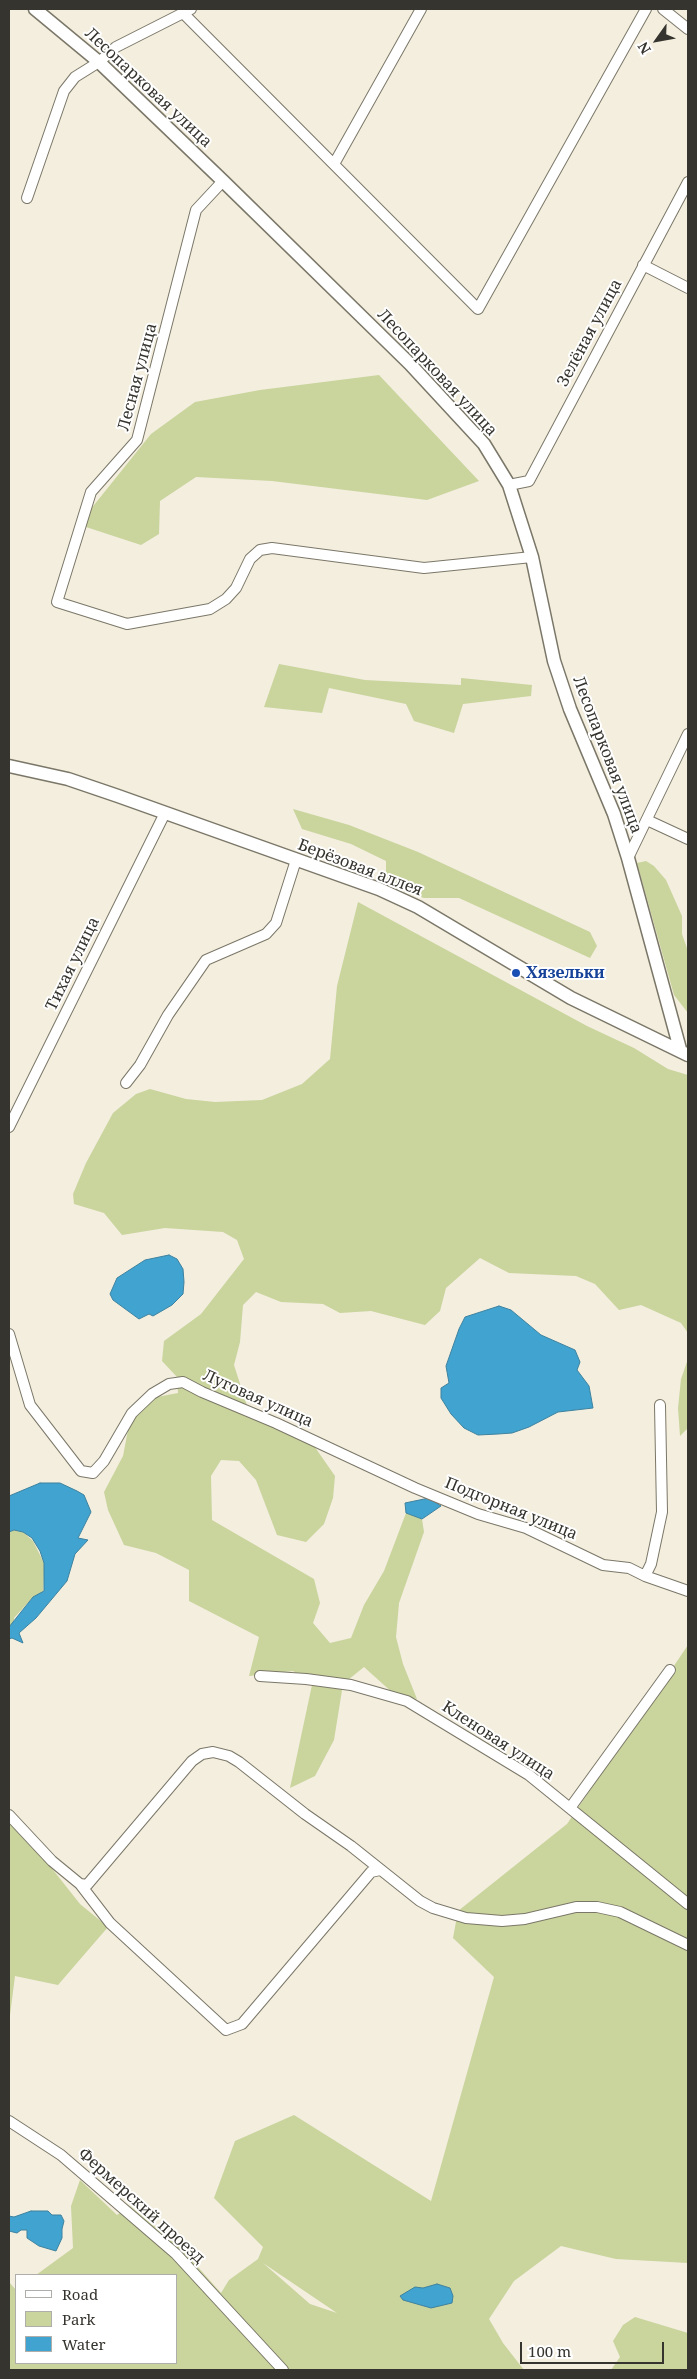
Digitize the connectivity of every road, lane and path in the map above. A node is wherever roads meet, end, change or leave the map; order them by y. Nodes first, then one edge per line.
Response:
1 (35, 9) edge
2 (420, 9) edge
3 (646, 9) edge
4 (663, 9) edge
5 (187, 11) edge
6 (688, 30) edge
7 (99, 62) junction
8 (334, 164) junction
9 (223, 181) junction
10 (688, 182) edge
11 (27, 198) dead end
12 (643, 265) junction
13 (688, 288) edge
14 (509, 485) junction
15 (532, 557) junction
16 (688, 734) edge
17 (9, 766) edge
18 (165, 813) junction
19 (647, 820) junction
20 (688, 839) edge
21 (628, 858) junction
22 (296, 860) junction
23 (684, 1052) edge
24 (126, 1083) dead end
25 (9, 1127) edge
26 (9, 1334) edge
27 (660, 1405) dead end
28 (407, 1482) joint
29 (645, 1576) junction
30 (688, 1591) edge
31 (670, 1670) dead end
32 (260, 1676) dead end
33 (570, 1808) junction
34 (9, 1815) edge
35 (380, 1870) junction
36 (80, 1884) junction
37 (688, 1904) edge
38 (688, 1945) edge
39 (9, 2121) edge
40 (283, 2370) edge

1 - 7 street, Лесопарковая улица
2 - 8 street
3 - 8 street
4 - 6 street
5 - 7 street
5 - 8 street
7 - 9 street, Лесопарковая улица
7 - 11 street
9 - 14 street, Лесопарковая улица
9 - 15 street, Лесная улица
10 - 12 street, Зелёная улица
12 - 13 street
12 - 14 street, Зелёная улица
14 - 15 street, Лесопарковая улица
15 - 21 street, Лесопарковая улица
16 - 19 street
17 - 18 street, Берёзовая аллея
18 - 22 street, Берёзовая аллея
18 - 25 street, Тихая улица
19 - 20 street
19 - 21 street
21 - 23 street, Лесопарковая улица
22 - 23 street, Берёзовая аллея
22 - 24 street
26 - 28 street, Луговая улица
27 - 29 street
28 - 29 street, Подгорная улица
29 - 30 street, Подгорная улица
31 - 33 street
32 - 33 street, Кленовая улица
33 - 37 street, Кленовая улица
34 - 36 street
35 - 36 street
35 - 36 street
35 - 38 street
39 - 40 street, Фермерский проезд

